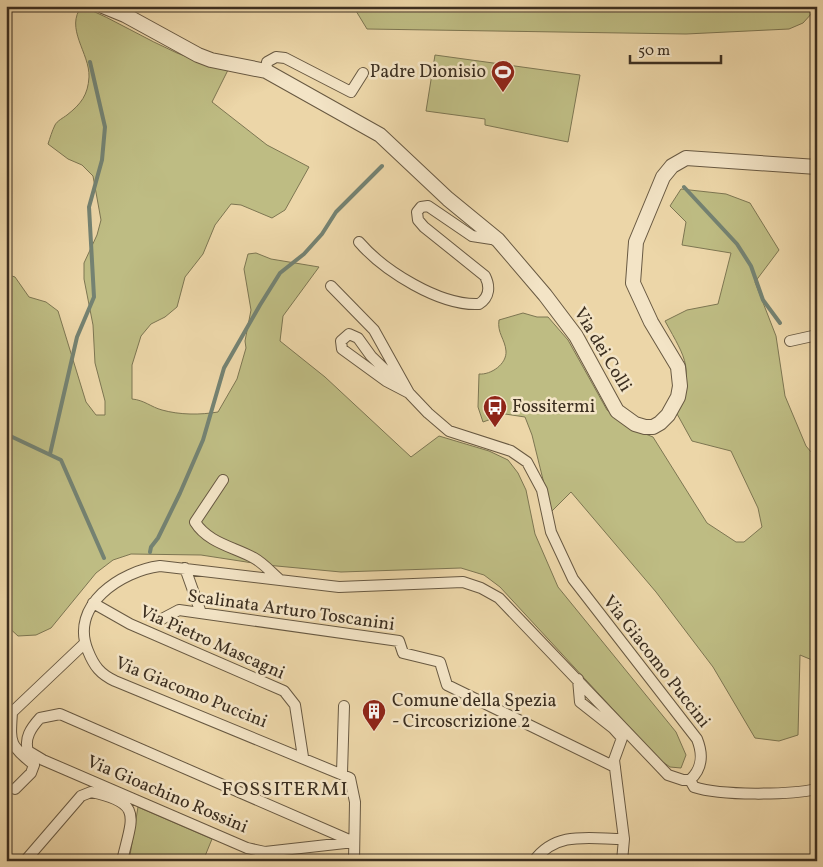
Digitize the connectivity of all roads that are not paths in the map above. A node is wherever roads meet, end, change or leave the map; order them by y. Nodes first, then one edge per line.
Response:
1 (103, 6) edge
2 (125, 11) edge
3 (266, 71) junction
4 (363, 74) dead end
5 (817, 167) edge
6 (498, 240) junction
7 (358, 242) dead end
8 (331, 286) dead end
9 (817, 335) edge
10 (790, 342) dead end
11 (409, 393) junction
12 (223, 480) dead end
13 (185, 568) junction
14 (280, 579) junction
15 (93, 603) junction
16 (201, 613) junction
17 (160, 620) dead end
18 (85, 643) junction
19 (578, 679) junction
20 (344, 706) dead end
21 (9, 715) edge
22 (303, 757) junction
23 (615, 767) junction
24 (342, 773) junction
25 (690, 780) junction
26 (817, 788) edge
27 (15, 789) dead end
28 (624, 839) junction
29 (354, 842) junction
30 (25, 861) edge
31 (122, 861) edge
32 (354, 861) edge
33 (534, 861) edge
34 (622, 861) edge

1 - 2 street, Via dei Colli
2 - 3 street, Via dei Colli
3 - 4 street
3 - 6 street, Via dei Colli
5 - 6 street, Via dei Colli
6 - 7 street
8 - 11 street, Via Giacomo Puccini
9 - 10 street
11 - 11 street, Via Giacomo Puccini
11 - 25 street, Via Giacomo Puccini
12 - 14 street
13 - 14 street, Via Giacomo Puccini
13 - 15 street, Via Giacomo Puccini
13 - 16 street
14 - 19 street, Via Giacomo Puccini
15 - 18 street, Via Giacomo Puccini
15 - 22 street, Via Pietro Mascagni
16 - 17 street, Scalinata Arturo Toscanini
16 - 23 street, Scalinata Arturo Toscanini
18 - 21 street
18 - 22 street, Via Giacomo Puccini
19 - 23 street
19 - 25 street, Via Giacomo Puccini
20 - 24 street
21 - 27 street
22 - 24 street, Via Giacomo Puccini
23 - 28 street
24 - 29 street
25 - 26 street
28 - 33 street
28 - 34 street
29 - 29 street, Via Gioachino Rossini
29 - 32 street
30 - 31 street

